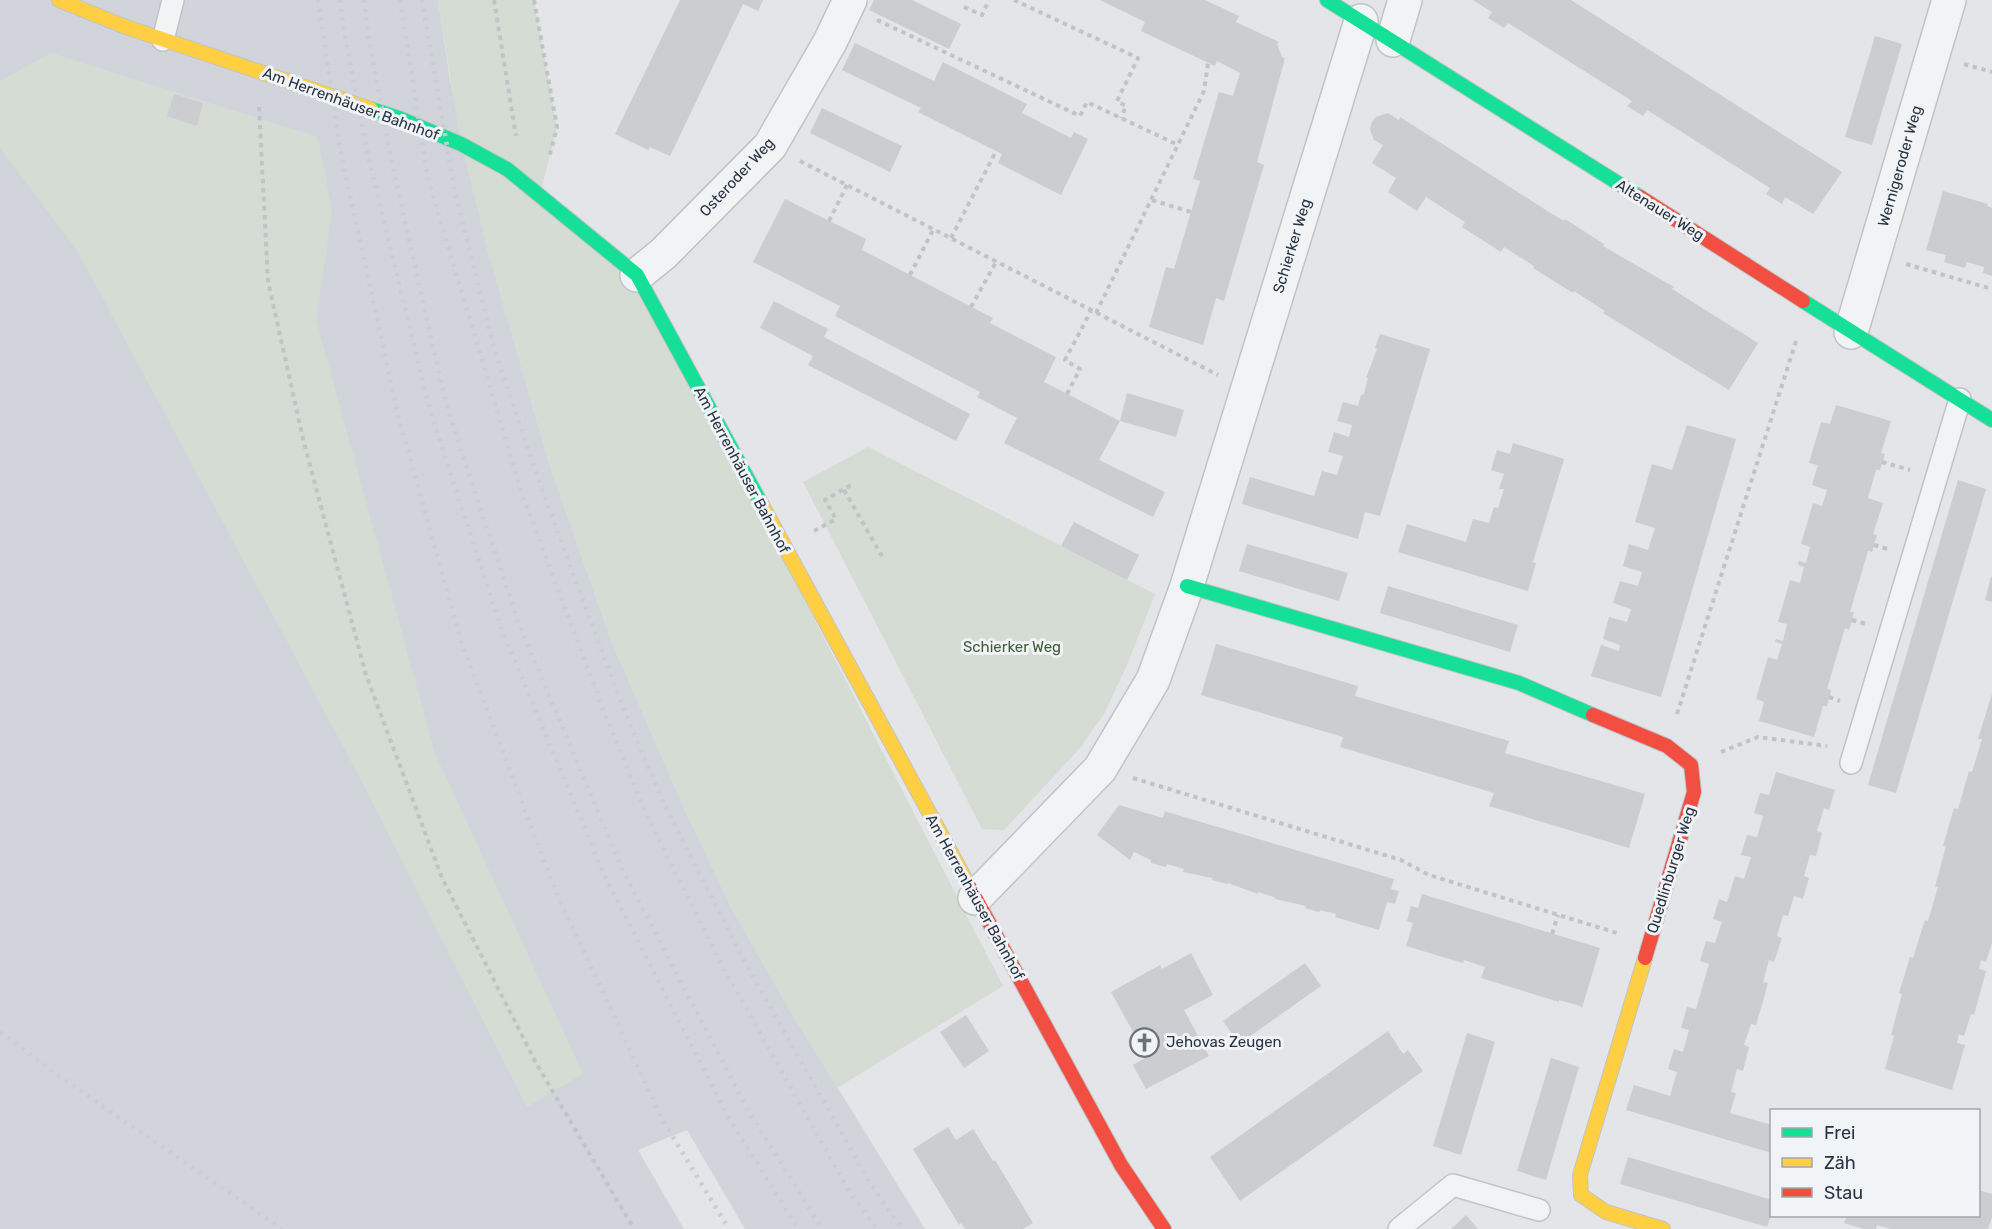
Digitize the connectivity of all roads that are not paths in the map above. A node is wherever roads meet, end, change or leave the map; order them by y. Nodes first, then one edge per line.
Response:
1 (59, 0) edge
2 (173, 0) edge
3 (1327, 0) edge
4 (1405, 0) edge
5 (1949, 0) edge
6 (849, 3) edge
7 (1361, 21) junction
8 (163, 40) junction
9 (1393, 40) junction
10 (637, 275) junction
11 (1851, 332) junction
12 (1960, 399) junction
13 (1992, 420) edge
14 (1188, 586) junction
15 (1853, 756) road end
16 (975, 898) junction
17 (1539, 1210) dead end
18 (1164, 1229) edge
19 (1399, 1229) edge
20 (1663, 1229) edge

1 - 8 street, Am Herrenhäuser Bahnhof
2 - 8 lane
3 - 7 street, Altenauer Weg
4 - 9 street
5 - 11 street, Wernigeroder Weg
6 - 10 street, Osteroder Weg
7 - 9 street, Altenauer Weg
7 - 14 street, Schierker Weg
8 - 10 street, Am Herrenhäuser Bahnhof
9 - 11 street, Altenauer Weg
10 - 16 street, Am Herrenhäuser Bahnhof
11 - 12 street, Altenauer Weg
12 - 13 street, Altenauer Weg
12 - 15 lane
14 - 16 street, Schierker Weg
14 - 20 street, Quedlinburger Weg
16 - 18 street, Am Herrenhäuser Bahnhof
17 - 19 lane

